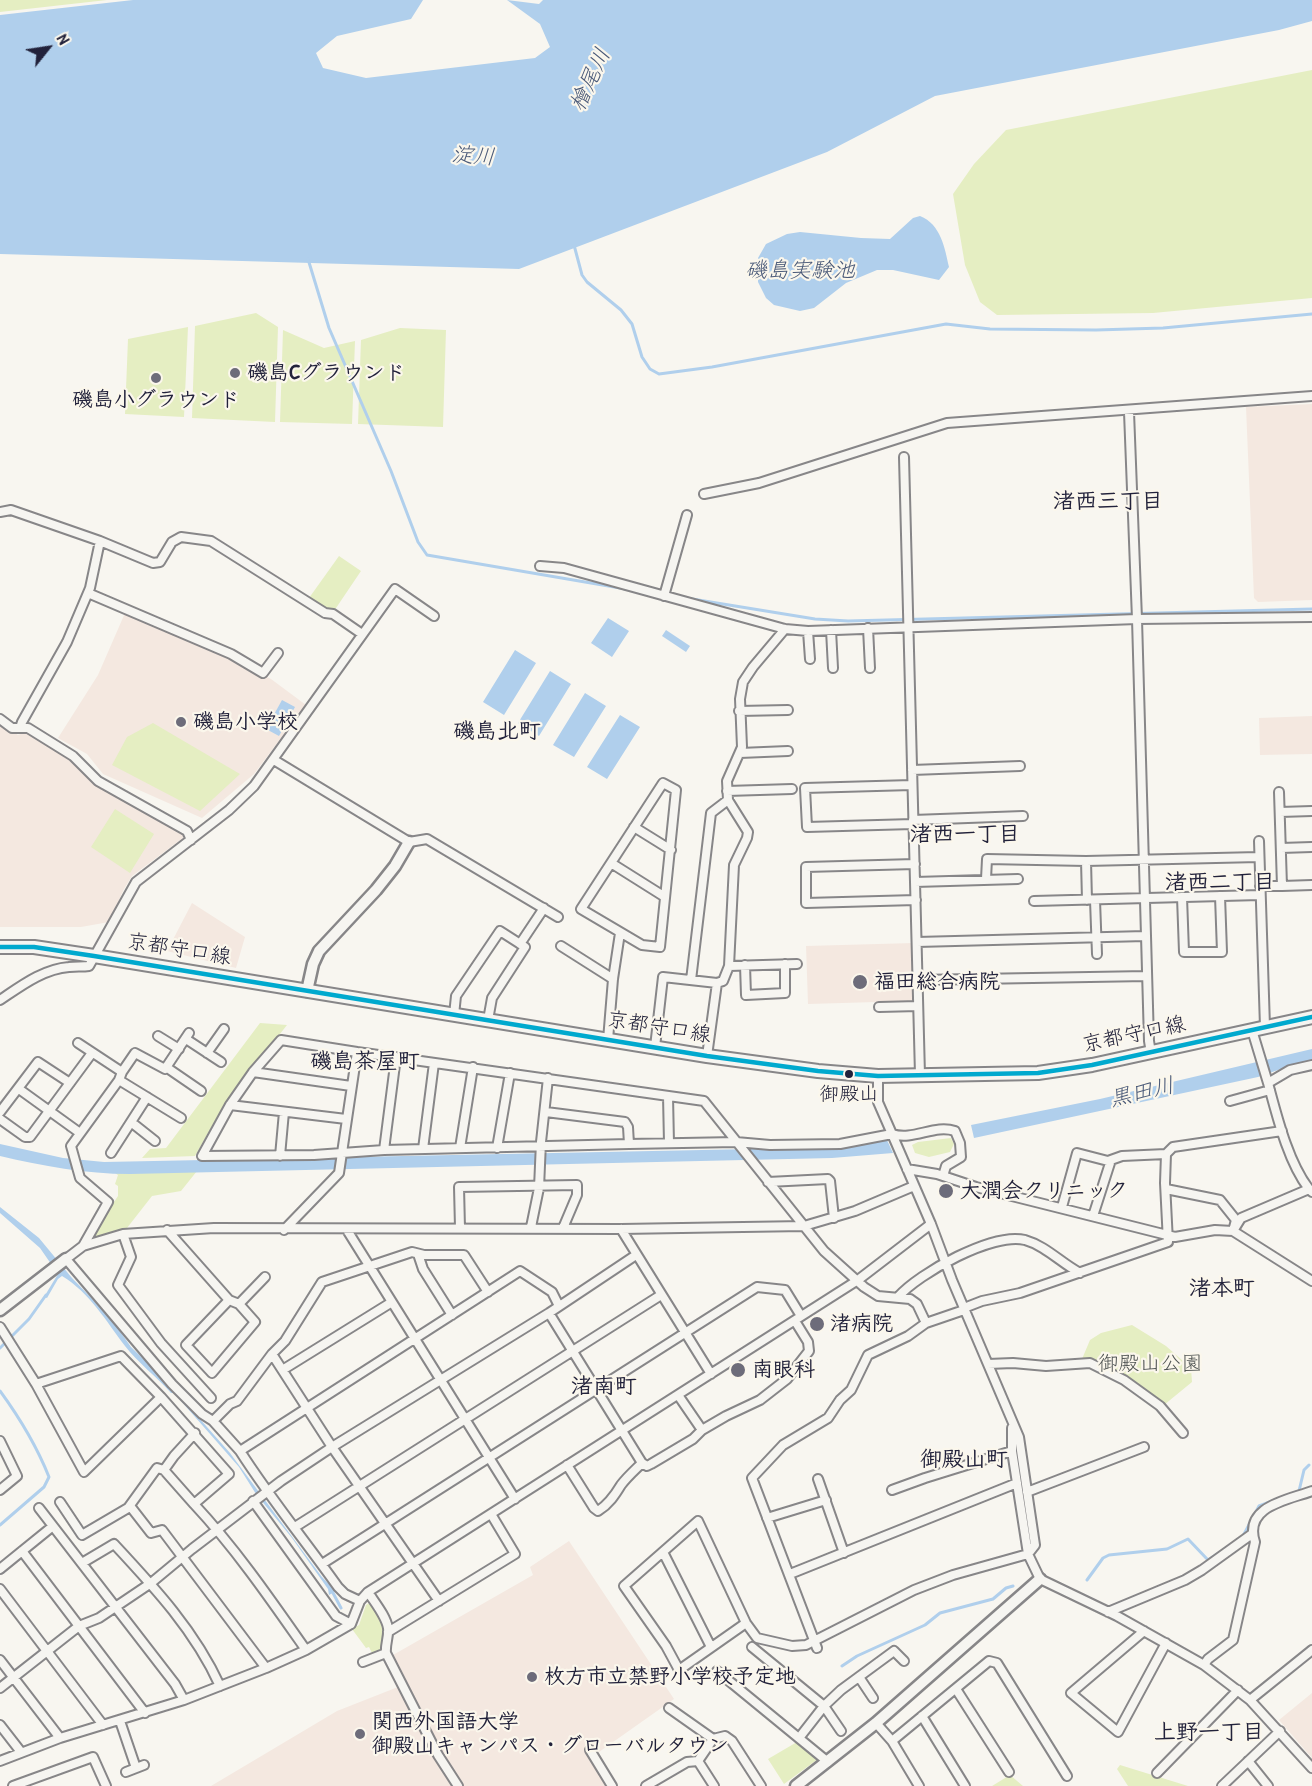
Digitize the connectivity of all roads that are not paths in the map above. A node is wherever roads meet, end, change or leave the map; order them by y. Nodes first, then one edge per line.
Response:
1 (1312, 396) edge
2 (1129, 412) dead end
3 (904, 457) dead end
4 (704, 494) dead end
5 (0, 513) edge
6 (687, 515) dead end
7 (100, 541) junction
8 (540, 566) dead end
9 (87, 593) junction
10 (664, 596) junction
11 (434, 616) dead end
12 (1312, 617) edge
13 (1137, 619) junction
14 (908, 626) junction
15 (868, 628) junction
16 (785, 629) junction
17 (831, 630) junction
18 (808, 631) junction
19 (362, 634) junction
20 (278, 653) dead end
21 (810, 659) dead end
22 (833, 668) dead end
23 (870, 668) dead end
24 (788, 710) dead end
25 (739, 711) junction
26 (0, 720) edge
27 (20, 728) junction
28 (789, 751) dead end
29 (740, 753) junction
30 (274, 760) junction
31 (1020, 766) dead end
32 (912, 770) junction
33 (912, 785) junction
34 (792, 789) dead end
35 (1279, 792) dead end
36 (728, 796) junction
37 (1312, 811) edge
38 (1280, 812) junction
39 (1023, 816) dead end
40 (913, 822) junction
41 (634, 827) junction
42 (191, 840) junction
43 (1258, 841) dead end
44 (409, 842) junction
45 (1312, 847) edge
46 (1281, 848) junction
47 (671, 850) junction
48 (1259, 857) junction
49 (1143, 860) junction
50 (1086, 861) junction
51 (611, 863) junction
52 (915, 864) junction
53 (986, 879) junction
54 (1018, 879) dead end
55 (915, 882) junction
56 (1312, 885) edge
57 (1282, 886) junction
58 (1260, 890) junction
59 (1220, 896) junction
60 (665, 897) junction
61 (1182, 897) junction
62 (1144, 899) junction
63 (915, 900) junction
64 (1091, 900) junction
65 (1034, 901) dead end
66 (544, 908) junction
67 (558, 917) dead end
68 (620, 933) junction
69 (1145, 936) junction
70 (1096, 938) junction
71 (917, 942) junction
72 (520, 944) junction
73 (561, 946) dead end
74 (0, 947) edge
75 (1097, 954) dead end
76 (94, 956) junction
77 (785, 964) junction
78 (797, 964) dead end
79 (745, 965) junction
80 (729, 966) junction
81 (1147, 976) junction
82 (613, 979) junction
83 (691, 980) junction
84 (918, 980) junction
85 (717, 983) junction
86 (307, 991) junction
87 (0, 1000) edge
88 (918, 1006) junction
89 (879, 1007) dead end
90 (453, 1015) junction
91 (1312, 1017) edge
92 (488, 1020) junction
93 (1258, 1028) junction
94 (224, 1029) dead end
95 (158, 1036) dead end
96 (608, 1040) junction
97 (78, 1043) dead end
98 (656, 1047) junction
99 (179, 1049) junction
100 (357, 1052) junction
101 (92, 1053) junction
102 (207, 1053) junction
103 (1151, 1053) junction
104 (707, 1056) junction
105 (396, 1057) junction
106 (221, 1062) dead end
107 (434, 1063) junction
108 (1312, 1065) edge
109 (166, 1067) junction
110 (473, 1067) junction
111 (253, 1072) junction
112 (510, 1073) junction
113 (920, 1075) junction
114 (120, 1076) junction
115 (878, 1076) junction
116 (548, 1078) junction
117 (70, 1083) junction
118 (1268, 1083) junction
119 (351, 1086) junction
120 (19, 1089) junction
121 (201, 1091) dead end
122 (668, 1096) junction
123 (147, 1097) junction
124 (1230, 1101) dead end
125 (230, 1105) junction
126 (50, 1111) junction
127 (0, 1112) edge
128 (284, 1112) junction
129 (546, 1112) junction
130 (181, 1118) dead end
131 (0, 1119) edge
132 (346, 1119) junction
133 (131, 1122) junction
134 (1282, 1131) junction
135 (80, 1133) junction
136 (892, 1134) junction
137 (155, 1141) dead end
138 (669, 1143) junction
139 (629, 1144) junction
140 (739, 1145) junction
141 (460, 1148) junction
142 (497, 1148) junction
143 (541, 1148) junction
144 (423, 1149) junction
145 (384, 1150) junction
146 (111, 1153) dead end
147 (342, 1153) junction
148 (1166, 1154) junction
149 (280, 1156) junction
150 (1111, 1160) junction
151 (907, 1169) junction
152 (943, 1176) junction
153 (768, 1182) junction
154 (540, 1185) junction
155 (480, 1186) junction
156 (914, 1186) junction
157 (1166, 1189) junction
158 (1310, 1191) edge
159 (481, 1197) dead end
160 (1062, 1207) junction
161 (1093, 1216) junction
162 (834, 1218) junction
163 (931, 1224) junction
164 (804, 1226) junction
165 (531, 1227) junction
166 (460, 1228) junction
167 (563, 1228) junction
168 (621, 1229) junction
169 (167, 1230) junction
170 (284, 1230) junction
171 (347, 1230) junction
172 (1233, 1231) junction
173 (123, 1234) junction
174 (1168, 1235) junction
175 (83, 1246) junction
176 (418, 1254) junction
177 (636, 1255) junction
178 (66, 1259) junction
179 (946, 1263) junction
180 (370, 1267) junction
181 (1080, 1274) junction
182 (265, 1277) dead end
183 (858, 1280) junction
184 (1312, 1281) edge
185 (488, 1292) junction
186 (661, 1295) junction
187 (898, 1297) junction
188 (229, 1300) junction
189 (392, 1302) junction
190 (239, 1304) junction
191 (559, 1306) junction
192 (964, 1309) junction
193 (0, 1310) edge
194 (549, 1313) junction
195 (452, 1315) junction
196 (798, 1318) junction
197 (926, 1323) junction
198 (0, 1327) edge
199 (686, 1332) junction
200 (415, 1338) junction
201 (572, 1351) junction
202 (272, 1354) junction
203 (988, 1364) junction
204 (284, 1369) junction
205 (711, 1374) junction
206 (441, 1379) junction
207 (36, 1384) junction
208 (596, 1390) junction
209 (678, 1395) junction
210 (161, 1397) junction
211 (211, 1398) dead end
212 (307, 1408) junction
213 (465, 1419) junction
214 (213, 1421) junction
215 (1012, 1424) junction
216 (621, 1430) junction
217 (702, 1430) junction
218 (195, 1433) junction
219 (1183, 1433) dead end
220 (0, 1441) edge
221 (332, 1447) junction
222 (1144, 1447) dead end
223 (240, 1451) junction
224 (1012, 1451) junction
225 (489, 1457) junction
226 (642, 1463) junction
227 (567, 1466) junction
228 (164, 1470) junction
229 (818, 1479) dead end
230 (1017, 1483) junction
231 (359, 1486) junction
232 (0, 1490) edge
233 (892, 1490) dead end
234 (1312, 1491) edge
235 (266, 1492) junction
236 (1027, 1492) junction
237 (515, 1499) junction
238 (826, 1500) junction
239 (254, 1501) junction
240 (60, 1502) dead end
241 (194, 1504) junction
242 (130, 1506) junction
243 (39, 1509) dead end
244 (491, 1514) junction
245 (767, 1518) junction
246 (385, 1524) junction
247 (53, 1526) junction
248 (295, 1527) junction
249 (218, 1530) junction
250 (1252, 1534) junction
251 (22, 1551) junction
252 (663, 1552) junction
253 (844, 1553) junction
254 (1028, 1554) junction
255 (183, 1556) junction
256 (82, 1563) junction
257 (322, 1564) junction
258 (412, 1564) junction
259 (0, 1569) edge
260 (790, 1574) junction
261 (1040, 1579) junction
262 (151, 1583) junction
263 (0, 1589) edge
264 (369, 1592) junction
265 (360, 1601) junction
266 (439, 1601) junction
267 (115, 1606) junction
268 (1108, 1612) junction
269 (351, 1623) junction
270 (746, 1623) junction
271 (79, 1626) junction
272 (1144, 1631) junction
273 (388, 1632) junction
274 (1166, 1643) junction
275 (816, 1645) junction
276 (711, 1647) junction
277 (752, 1647) dead end
278 (306, 1650) junction
279 (1312, 1650) edge
280 (47, 1651) junction
281 (387, 1653) junction
282 (0, 1660) edge
283 (904, 1661) dead end
284 (363, 1662) dead end
285 (1204, 1665) junction
286 (266, 1668) junction
287 (717, 1671) dead end
288 (13, 1677) junction
289 (859, 1677) junction
290 (220, 1686) junction
291 (0, 1688) edge
292 (956, 1689) junction
293 (1238, 1690) junction
294 (873, 1698) dead end
295 (184, 1700) junction
296 (1250, 1700) junction
297 (824, 1706) junction
298 (669, 1708) dead end
299 (146, 1713) junction
300 (922, 1716) junction
301 (120, 1721) junction
302 (876, 1723) junction
303 (0, 1725) edge
304 (103, 1725) junction
305 (841, 1731) dead end
306 (1280, 1731) junction
307 (60, 1738) junction
308 (799, 1738) junction
309 (713, 1739) junction
310 (892, 1742) junction
311 (590, 1750) dead end
312 (21, 1752) junction
313 (0, 1761) edge
314 (698, 1761) junction
315 (1248, 1761) junction
316 (828, 1762) junction
317 (1312, 1768) edge
318 (126, 1772) dead end
319 (1009, 1772) dead end
320 (1157, 1773) dead end
321 (1067, 1776) dead end
322 (13, 1786) edge
323 (106, 1786) edge
324 (458, 1786) edge
325 (612, 1786) edge
326 (646, 1786) edge
327 (714, 1786) edge
328 (761, 1786) edge
329 (796, 1786) edge
330 (919, 1786) edge
331 (965, 1786) edge
332 (1222, 1786) edge
333 (1268, 1786) edge

1 - 4 street
2 - 13 street
3 - 14 street
5 - 7 street
6 - 10 street
7 - 9 street
7 - 19 street
8 - 10 street
9 - 20 street
9 - 27 street
10 - 16 street
11 - 19 street
12 - 13 street
13 - 14 street
13 - 49 street
14 - 15 street
14 - 32 street
15 - 17 street
15 - 23 street
16 - 18 street
16 - 25 street
17 - 18 street
17 - 22 street
18 - 21 street
19 - 30 street
24 - 25 street
25 - 29 street
26 - 27 street
27 - 42 street
28 - 29 street
29 - 36 street
30 - 42 street
30 - 44 street
31 - 32 street
32 - 33 street
33 - 40 street
33 - 40 street
34 - 36 street
35 - 38 street
36 - 80 street
36 - 83 street
37 - 38 street
38 - 46 street
39 - 40 street
40 - 52 street
41 - 47 street
41 - 47 street
41 - 51 street
42 - 76 street
43 - 48 street
44 - 66 street
44 - 86 street
45 - 46 street
46 - 57 street
47 - 60 street
48 - 49 street
48 - 58 street
49 - 50 street
49 - 62 street
50 - 53 street
50 - 64 street
51 - 60 street
51 - 68 street
52 - 55 street
52 - 63 street
53 - 54 street
53 - 55 street
55 - 63 street
56 - 57 street
57 - 58 street
58 - 59 street
58 - 93 street
59 - 61 street
59 - 61 street
60 - 68 street
61 - 62 street
62 - 64 street
62 - 69 street
63 - 71 street
64 - 65 street
64 - 70 street
66 - 67 street
66 - 72 street
68 - 82 street
69 - 70 street
69 - 81 street
70 - 71 street
70 - 75 street
71 - 84 street
72 - 90 street
72 - 92 street
73 - 82 street
74 - 76 main road, 京都守口線
76 - 86 main road, 京都守口線
76 - 87 street
77 - 78 street
77 - 79 street
77 - 79 street
79 - 80 street
80 - 85 street
81 - 84 street
81 - 103 street
82 - 96 street
83 - 85 street
83 - 98 street
84 - 88 street
85 - 104 street
86 - 90 main road, 京都守口線
88 - 89 street
88 - 113 street
90 - 92 main road, 京都守口線
91 - 93 main road, 京都守口線
92 - 96 main road, 京都守口線
93 - 103 main road, 京都守口線
93 - 118 street
94 - 102 street
95 - 99 street
96 - 98 main road, 京都守口線
97 - 101 street
98 - 104 main road, 京都守口線
99 - 102 street
99 - 109 street
100 - 105 street
100 - 111 street
100 - 119 street
101 - 114 street
101 - 117 street
102 - 106 street
103 - 113 main road, 京都守口線
104 - 115 main road, 京都守口線
105 - 107 street
105 - 145 street
107 - 110 street
107 - 144 street
108 - 118 street
109 - 114 street
109 - 121 street
110 - 112 street
110 - 141 street
111 - 119 street
111 - 125 street
112 - 116 street
112 - 142 street
113 - 115 main road, 京都守口線
114 - 123 street
114 - 135 street
115 - 136 street
116 - 122 street
116 - 129 street
117 - 120 street
117 - 126 street
118 - 124 street
118 - 134 street
119 - 132 street
120 - 126 street
120 - 127 street
122 - 138 street
122 - 140 street
123 - 130 street
123 - 133 street
125 - 128 street
125 - 149 street
126 - 131 street
126 - 135 street
128 - 132 street
128 - 149 street
129 - 139 street
129 - 143 street
132 - 147 street
133 - 137 street
133 - 146 street
134 - 148 street
134 - 158 street
135 - 175 street
136 - 140 street
136 - 151 street
136 - 152 street
138 - 139 street
138 - 140 street
139 - 143 street
140 - 153 street
141 - 142 street
141 - 144 street
142 - 143 street
143 - 154 street
144 - 145 street
145 - 147 street
147 - 149 street
147 - 170 street
148 - 150 street
148 - 157 street
150 - 160 street
150 - 161 street
151 - 152 street
151 - 156 street
152 - 160 street
153 - 162 street
153 - 164 street
154 - 155 street
154 - 165 street
154 - 167 street
155 - 159 street
155 - 166 street
156 - 162 street
156 - 163 street
157 - 172 street
157 - 174 street
158 - 172 street
160 - 161 street
161 - 174 street
162 - 164 street
163 - 179 street
163 - 183 street
164 - 168 street
164 - 183 street
165 - 166 street
165 - 167 street
166 - 171 street
167 - 168 street
168 - 177 street
169 - 170 street
169 - 173 street
169 - 188 street
170 - 171 street
171 - 180 street
172 - 174 street
172 - 184 street
173 - 175 street
173 - 211 street
174 - 181 street
175 - 178 street
176 - 180 street
176 - 185 street
176 - 195 street
177 - 186 street
177 - 191 street
178 - 193 street
178 - 214 street
179 - 181 street
179 - 187 street
179 - 192 street
180 - 189 street
180 - 202 street
181 - 192 street
182 - 190 street
183 - 187 street
183 - 196 street
185 - 191 street
185 - 195 street
186 - 199 street
186 - 201 street
187 - 197 street
188 - 190 street
188 - 190 street
189 - 200 street
189 - 204 street
191 - 194 street
192 - 197 street
192 - 203 street
194 - 201 street
194 - 206 street
195 - 200 street
196 - 199 street
196 - 205 street
196 - 217 street
197 - 245 street
198 - 207 street
199 - 205 street
199 - 208 street
200 - 206 street
200 - 212 street
201 - 208 street
201 - 213 street
202 - 204 street
202 - 214 street
203 - 215 street
203 - 219 street
204 - 212 street
205 - 209 street
206 - 213 street
206 - 221 street
207 - 210 street
207 - 210 street
208 - 216 street
208 - 225 street
209 - 216 street
209 - 217 street
210 - 218 street
212 - 221 street
212 - 223 street
213 - 225 street
213 - 231 street
214 - 223 street
215 - 224 street
215 - 236 street
216 - 226 street
216 - 227 street
217 - 226 street
218 - 228 street
218 - 241 street
220 - 232 street
221 - 231 street
221 - 235 street
222 - 236 street
223 - 235 street
224 - 230 street
224 - 233 street
225 - 237 street
225 - 246 street
226 - 227 street
227 - 237 street
228 - 241 street
228 - 242 street
229 - 238 street
230 - 253 street
230 - 254 street
231 - 246 street
231 - 248 street
234 - 250 street
235 - 239 street
235 - 248 street
236 - 254 street
237 - 244 street
238 - 245 street
238 - 253 street
239 - 249 street
239 - 269 street
240 - 242 street
241 - 249 street
242 - 255 street
243 - 247 street
244 - 258 street
244 - 266 street
245 - 260 street
246 - 257 street
246 - 258 street
247 - 251 street
247 - 256 street
248 - 257 street
249 - 255 street
249 - 278 street
250 - 268 street
250 - 285 street
251 - 259 street
251 - 271 street
252 - 270 street
252 - 276 street
252 - 276 street
253 - 260 street
254 - 261 street
254 - 275 street
255 - 262 street
255 - 286 street
256 - 262 street
256 - 267 street
257 - 265 street
258 - 264 street
258 - 266 street
260 - 275 street
261 - 268 street
261 - 302 street
262 - 267 street
262 - 290 street
263 - 280 street
264 - 265 street
264 - 273 street
265 - 269 street
266 - 273 street
267 - 271 street
267 - 295 street
268 - 272 street
269 - 278 street
270 - 275 street
270 - 276 street
271 - 280 street
271 - 299 street
272 - 274 street
272 - 274 street
273 - 281 street
274 - 285 street
277 - 297 street
278 - 286 street
279 - 296 street
280 - 288 street
280 - 304 street
281 - 284 street
281 - 324 street
282 - 288 street
283 - 289 street
285 - 293 street
286 - 290 street
287 - 308 street
288 - 291 street
288 - 307 street
289 - 294 street
289 - 297 street
290 - 295 street
292 - 300 street
292 - 319 street
292 - 321 street
293 - 296 street
293 - 320 street
295 - 299 street
296 - 306 street
297 - 305 street
297 - 308 street
298 - 309 street
299 - 301 street
300 - 310 street
300 - 331 street
301 - 304 street
301 - 318 street
302 - 310 street
302 - 316 street
303 - 312 street
304 - 307 street
306 - 315 street
306 - 317 street
307 - 312 street
308 - 316 street
309 - 314 street
309 - 328 street
310 - 330 street
311 - 325 street
312 - 313 street
314 - 326 street
314 - 327 street
315 - 332 street
315 - 333 street
316 - 329 street
322 - 323 street

